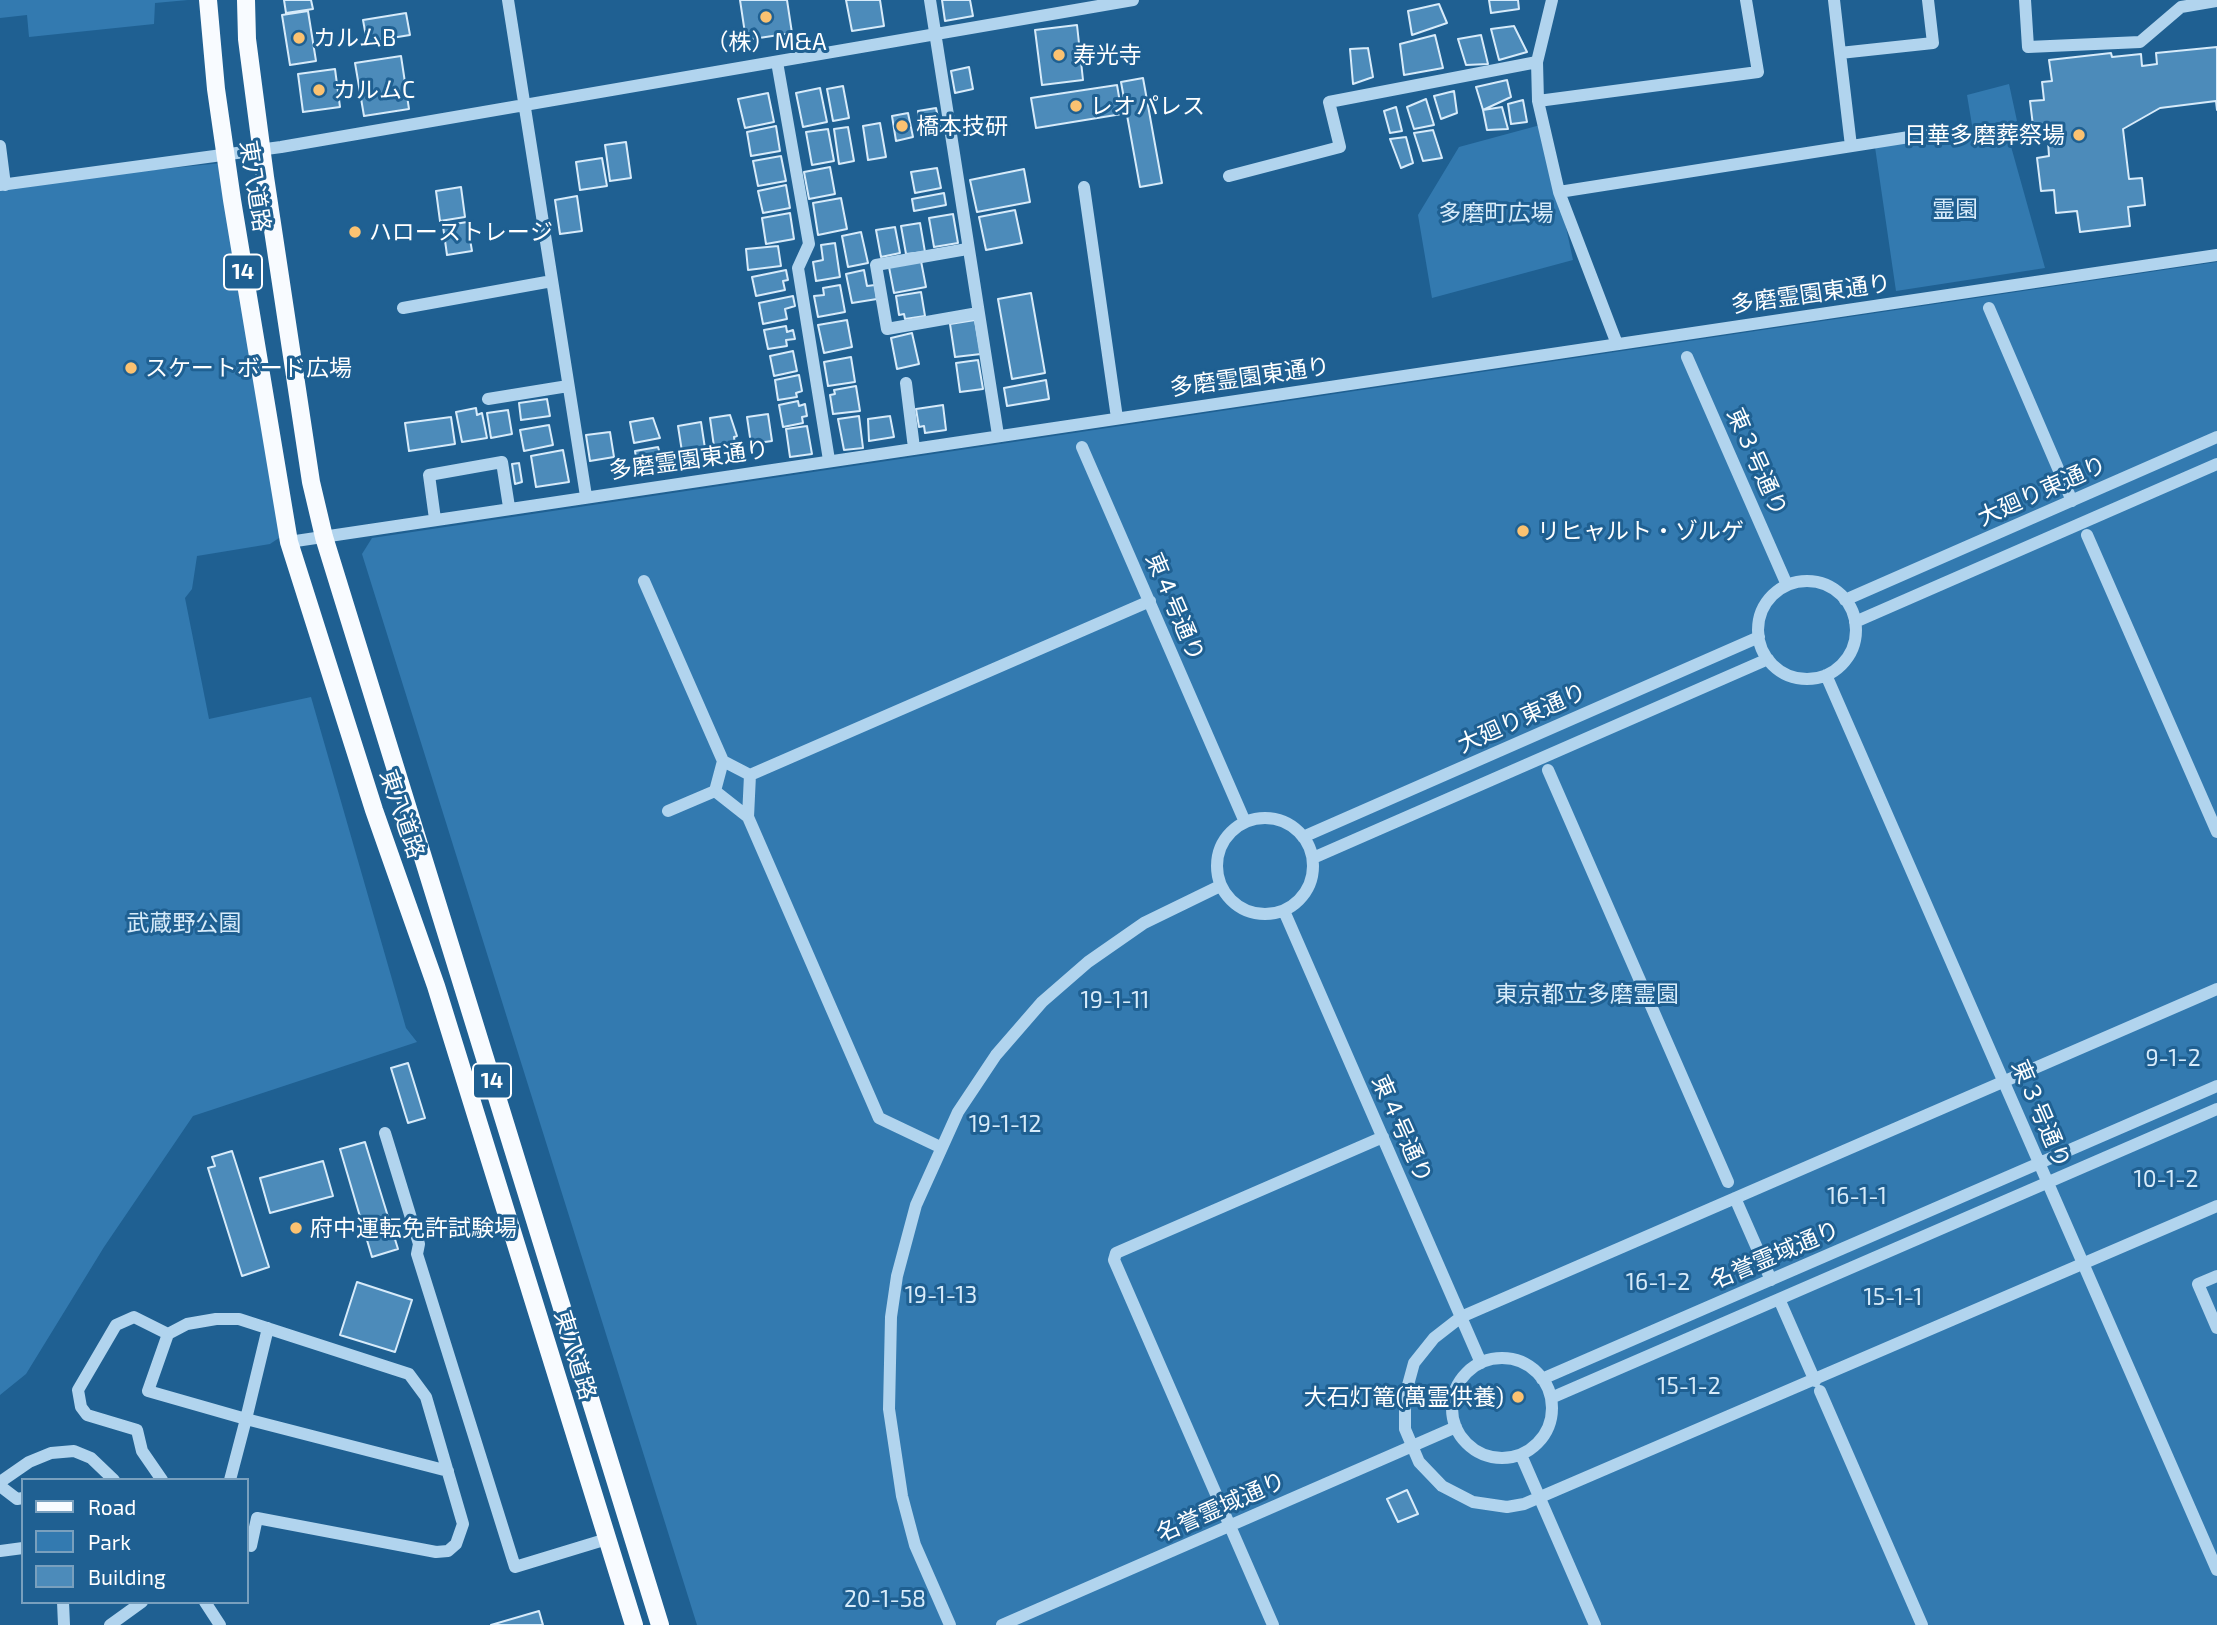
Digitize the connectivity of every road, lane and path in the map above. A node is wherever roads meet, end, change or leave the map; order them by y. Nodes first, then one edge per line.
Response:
1 (208, 0) edge
2 (246, 0) edge
3 (508, 0) edge
4 (930, 0) edge
5 (1133, 0) edge
6 (1552, 0) edge
7 (1746, 0) edge
8 (1834, 0) edge
9 (1928, 0) edge
10 (2025, 0) edge
11 (2217, 1) edge
12 (935, 33) junction
13 (1840, 53) junction
14 (777, 62) junction
15 (1537, 62) junction
16 (1538, 101) junction
17 (524, 106) junction
18 (1941, 132) dead end
19 (0, 146) edge
20 (1851, 146) junction
21 (261, 150) junction
22 (225, 154) junction
23 (1229, 176) dead end
24 (2, 185) edge
25 (1084, 187) dead end
26 (1559, 192) junction
27 (967, 249) junction
28 (2217, 255) edge
29 (552, 281) junction
30 (403, 308) dead end
31 (1989, 308) dead end
32 (978, 313) junction
33 (1617, 344) junction
34 (1687, 357) dead end
35 (906, 383) dead end
36 (569, 386) junction
37 (488, 399) dead end
38 (1117, 418) junction
39 (998, 435) junction
40 (2217, 437) edge
41 (1083, 447) dead end
42 (914, 448) junction
43 (830, 460) junction
44 (2217, 464) edge
45 (2145, 469) junction
46 (2155, 491) junction
47 (586, 496) junction
48 (2072, 501) junction
49 (509, 507) junction
50 (435, 519) junction
51 (1998, 533) junction
52 (2087, 535) dead end
53 (324, 537) junction
54 (289, 542) junction
55 (2007, 555) junction
56 (645, 581) dead end
57 (1787, 585) junction
58 (1845, 600) junction
59 (1150, 601) junction
60 (1855, 622) junction
61 (1759, 637) junction
62 (1768, 659) junction
63 (1826, 675) junction
64 (1578, 716) junction
65 (1587, 738) junction
66 (723, 761) junction
67 (1548, 770) dead end
68 (750, 775) junction
69 (715, 791) junction
70 (668, 811) dead end
71 (748, 817) junction
72 (1245, 822) junction
73 (2217, 832) edge
74 (1303, 836) junction
75 (1313, 858) junction
76 (1220, 886) junction
77 (1284, 911) junction
78 (2217, 989) edge
79 (2004, 1082) junction
80 (2217, 1086) edge
81 (2217, 1109) edge
82 (385, 1133) dead end
83 (1383, 1138) junction
84 (940, 1147) junction
85 (2040, 1163) junction
86 (1728, 1182) dead end
87 (2048, 1183) junction
88 (1735, 1198) junction
89 (2217, 1206) edge
90 (2084, 1264) junction
91 (2217, 1276) edge
92 (1771, 1280) junction
93 (1779, 1299) junction
94 (1461, 1317) junction
95 (268, 1328) junction
96 (2217, 1328) edge
97 (168, 1334) junction
98 (1481, 1363) junction
99 (1542, 1379) junction
100 (1817, 1386) junction
101 (1551, 1398) junction
102 (246, 1419) junction
103 (1456, 1427) junction
104 (1412, 1447) junction
105 (1521, 1455) junction
106 (448, 1471) junction
107 (112, 1478) edge
108 (161, 1478) edge
109 (231, 1478) edge
110 (0, 1484) edge
111 (21, 1498) edge
112 (1540, 1500) junction
113 (1230, 1526) junction
114 (607, 1539) junction
115 (248, 1545) edge
116 (21, 1548) edge
117 (0, 1551) edge
118 (2217, 1570) edge
119 (63, 1604) edge
120 (139, 1604) edge
121 (206, 1604) edge
122 (64, 1625) edge
123 (110, 1625) edge
124 (220, 1625) edge
125 (634, 1625) edge
126 (660, 1625) edge
127 (950, 1625) edge
128 (1002, 1625) edge
129 (1273, 1625) edge
130 (1595, 1625) edge
131 (1922, 1625) edge

1 - 22 main road, 東八道路 / 14
2 - 21 main road, 東八道路 / 14
3 - 17 street
4 - 12 street
5 - 12 street
6 - 15 street
7 - 16 street
8 - 13 street
9 - 13 street
10 - 11 street
12 - 14 street
12 - 27 street
13 - 20 street
14 - 17 street
14 - 43 street
15 - 16 street
15 - 23 street
16 - 26 street
17 - 21 street
17 - 29 street
18 - 20 street
19 - 24 street
20 - 26 street
21 - 22 street
21 - 53 main road, 東八道路 / 14
22 - 24 street
22 - 54 main road, 東八道路 / 14
25 - 38 street
26 - 33 street
27 - 32 street
27 - 32 street
28 - 33 street, 多磨霊園東通り
29 - 30 street
29 - 36 street
31 - 48 street
32 - 39 street
33 - 38 street, 多磨霊園東通り
34 - 57 street, 東３号通り
35 - 42 street
36 - 37 street
36 - 47 street
38 - 39 street, 多磨霊園東通り
39 - 42 street, 多磨霊園東通り
40 - 45 street, 大廻り東通り
41 - 59 street, 東４号通り
42 - 43 street, 多磨霊園東通り
43 - 47 street, 多磨霊園東通り
44 - 46 street, 大廻り東通り
45 - 46 street
45 - 48 street, 大廻り東通り
46 - 55 street, 大廻り東通り
47 - 49 street, 多磨霊園東通り
48 - 51 street, 大廻り東通り
49 - 50 street, 多磨霊園東通り
49 - 50 street
50 - 53 street, 多磨霊園東通り
51 - 55 street
51 - 58 street, 大廻り東通り
52 - 73 street
53 - 54 street, 多磨霊園東通り
53 - 126 main road, 東八道路 / 14
54 - 114 main road, 東八道路 / 14
55 - 60 street, 大廻り東通り
56 - 66 street
57 - 58 street
57 - 61 street
58 - 60 street
59 - 68 street
59 - 72 street, 東４号通り
60 - 63 street
61 - 62 street
61 - 64 street, 大廻り東通り
62 - 63 street
62 - 65 street, 大廻り東通り
63 - 79 street, 東３号通り
64 - 65 street
64 - 74 street, 大廻り東通り
65 - 75 street, 大廻り東通り
66 - 68 street
66 - 69 street
67 - 86 street
68 - 71 street
69 - 70 street
69 - 71 street
71 - 84 street
72 - 74 street
72 - 76 street
74 - 75 street
75 - 77 street
76 - 77 street
76 - 84 street
77 - 83 street, 東４号通り
78 - 79 street
79 - 85 street, 東３号通り
79 - 88 street
80 - 85 street, 名誉霊域通り
81 - 87 street, 名誉霊域通り
82 - 114 street
83 - 94 street, 東４号通り
83 - 113 street
84 - 127 street
85 - 87 street, 東３号通り
85 - 92 street, 名誉霊域通り
87 - 90 street, 東３号通り
87 - 93 street, 名誉霊域通り
88 - 92 street
88 - 94 street
89 - 90 street
90 - 100 street
90 - 118 street, 東３号通り
91 - 96 street
92 - 99 street, 名誉霊域通り
93 - 100 street
93 - 101 street, 名誉霊域通り
94 - 98 street, 東４号通り
94 - 104 street
95 - 97 street
95 - 102 street
95 - 106 street
97 - 102 street
97 - 108 street
98 - 99 street
98 - 103 street
99 - 101 street
100 - 112 street
100 - 131 street
101 - 105 street
102 - 106 street
102 - 109 street
103 - 104 street, 名誉霊域通り
103 - 105 street
104 - 112 street
104 - 113 street, 名誉霊域通り
105 - 112 street
106 - 115 street
107 - 110 street
110 - 111 street
112 - 130 street
113 - 128 street, 名誉霊域通り
113 - 129 street
114 - 125 main road, 東八道路 / 14
116 - 117 street
119 - 122 street
120 - 123 street
121 - 124 street

